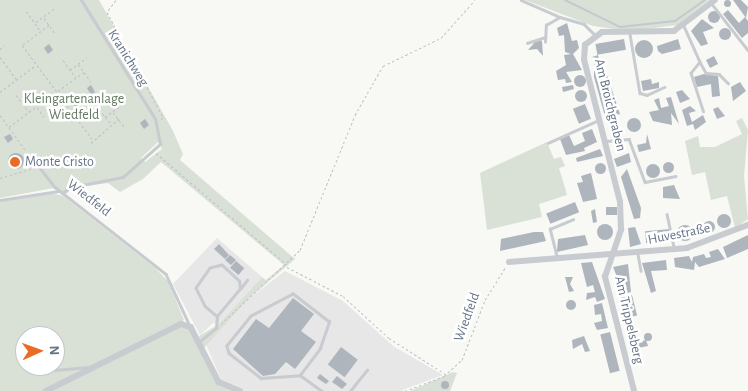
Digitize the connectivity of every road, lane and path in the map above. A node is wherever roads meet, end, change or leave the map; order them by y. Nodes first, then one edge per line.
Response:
1 (80, 0) edge
2 (116, 0) edge
3 (475, 0) edge
4 (521, 0) edge
5 (713, 2) edge
6 (54, 10) dead end
7 (26, 11) dead end
8 (560, 16) junction
9 (43, 17) junction
10 (35, 23) junction
11 (49, 25) junction
12 (684, 26) junction
13 (41, 31) junction
14 (55, 34) dead end
15 (594, 34) junction
16 (630, 34) junction
17 (545, 36) junction
18 (527, 42) dead end
19 (545, 42) dead end
20 (5, 45) dead end
21 (0, 49) edge
22 (748, 50) edge
23 (0, 57) edge
24 (88, 57) dead end
25 (63, 60) dead end
26 (1, 61) edge
27 (700, 62) junction
28 (78, 64) junction
29 (37, 65) junction
30 (70, 70) junction
31 (84, 72) junction
32 (76, 78) junction
33 (17, 80) junction
34 (91, 82) dead end
35 (728, 83) dead end
36 (664, 87) dead end
37 (0, 92) edge
38 (41, 92) dead end
39 (57, 92) junction
40 (16, 95) dead end
41 (31, 99) junction
42 (123, 104) dead end
43 (23, 105) junction
44 (37, 106) junction
45 (100, 109) dead end
46 (113, 111) junction
47 (703, 111) dead end
48 (29, 112) junction
49 (0, 115) edge
50 (44, 117) dead end
51 (106, 117) junction
52 (77, 118) junction
53 (118, 119) junction
54 (3, 120) junction
55 (74, 120) dead end
56 (599, 120) junction
57 (0, 122) edge
58 (111, 124) junction
59 (158, 126) junction
60 (9, 127) junction
61 (125, 128) dead end
62 (85, 130) junction
63 (83, 132) dead end
64 (92, 139) junction
65 (605, 141) junction
66 (91, 143) dead end
67 (548, 143) dead end
68 (154, 150) junction
69 (29, 154) joint
70 (38, 166) junction
71 (675, 176) dead end
72 (0, 178) edge
73 (61, 192) junction
74 (0, 200) edge
75 (667, 214) dead end
76 (573, 219) dead end
77 (748, 225) edge
78 (674, 250) junction
79 (638, 254) junction
80 (611, 255) junction
81 (558, 260) junction
82 (509, 262) joint
83 (287, 266) junction
84 (641, 271) dead end
85 (247, 280) dead end
86 (240, 290) junction
87 (217, 316) junction
88 (191, 327) junction
89 (216, 328) junction
90 (199, 342) junction
91 (90, 368) junction
92 (65, 369) edge
93 (367, 370) dead end
94 (300, 375) junction
95 (447, 375) junction
96 (46, 391) edge
97 (240, 391) edge
98 (322, 391) edge
99 (350, 391) edge
100 (405, 391) edge
101 (634, 391) edge

1 - 59 lane, Kranichweg
2 - 59 path
3 - 83 path
4 - 8 lane
5 - 12 street
5 - 22 lane
6 - 9 path
7 - 10 path
8 - 15 lane
8 - 17 lane
9 - 10 path
9 - 11 path
10 - 13 path
11 - 13 path
11 - 14 path
12 - 16 street
12 - 27 lane
13 - 29 path
15 - 16 street
15 - 56 street, Am Broichgraben
16 - 36 lane
17 - 18 lane
17 - 19 lane
20 - 21 path
23 - 26 path
24 - 28 path
25 - 30 path
26 - 33 path
27 - 35 lane
27 - 47 lane
28 - 30 path
28 - 31 path
29 - 33 path
29 - 39 path
30 - 32 path
31 - 32 path
31 - 34 path
32 - 39 path
33 - 37 path
38 - 41 path
39 - 52 path
40 - 43 path
41 - 43 path
41 - 44 path
42 - 46 path
43 - 48 path
44 - 48 path
44 - 50 path
45 - 51 path
46 - 51 path
46 - 53 path
48 - 60 path
49 - 54 path
51 - 58 path
52 - 55 path
52 - 62 path
53 - 58 path
53 - 61 path
54 - 57 path
54 - 60 path
56 - 65 street, Am Broichgraben
56 - 67 lane
58 - 64 path
59 - 68 lane
60 - 69 path
62 - 63 path
62 - 64 path
64 - 66 path
65 - 71 lane
65 - 80 street, Am Broichgraben
68 - 73 lane
68 - 83 path
69 - 70 lane, Wiedfeld
70 - 72 path
70 - 73 lane, Wiedfeld
73 - 74 lane
73 - 88 lane, Wiedfeld
75 - 78 lane
76 - 81 lane
77 - 78 street, Huvestraße
78 - 79 street, Huvestraße
79 - 80 street, Huvestraße
79 - 84 lane
80 - 81 street
80 - 101 street, Am Trippelsberg
81 - 82 street
82 - 95 path, Wiedfeld
83 - 89 path
83 - 95 path
85 - 86 lane
86 - 87 lane
86 - 87 lane
87 - 89 lane
88 - 90 street, Wiedfeld
88 - 91 street
89 - 90 lane
90 - 97 street, Wiedfeld
91 - 92 lane
91 - 96 street
93 - 99 lane
94 - 94 lane
94 - 98 lane
95 - 100 path, Wiedfeld

